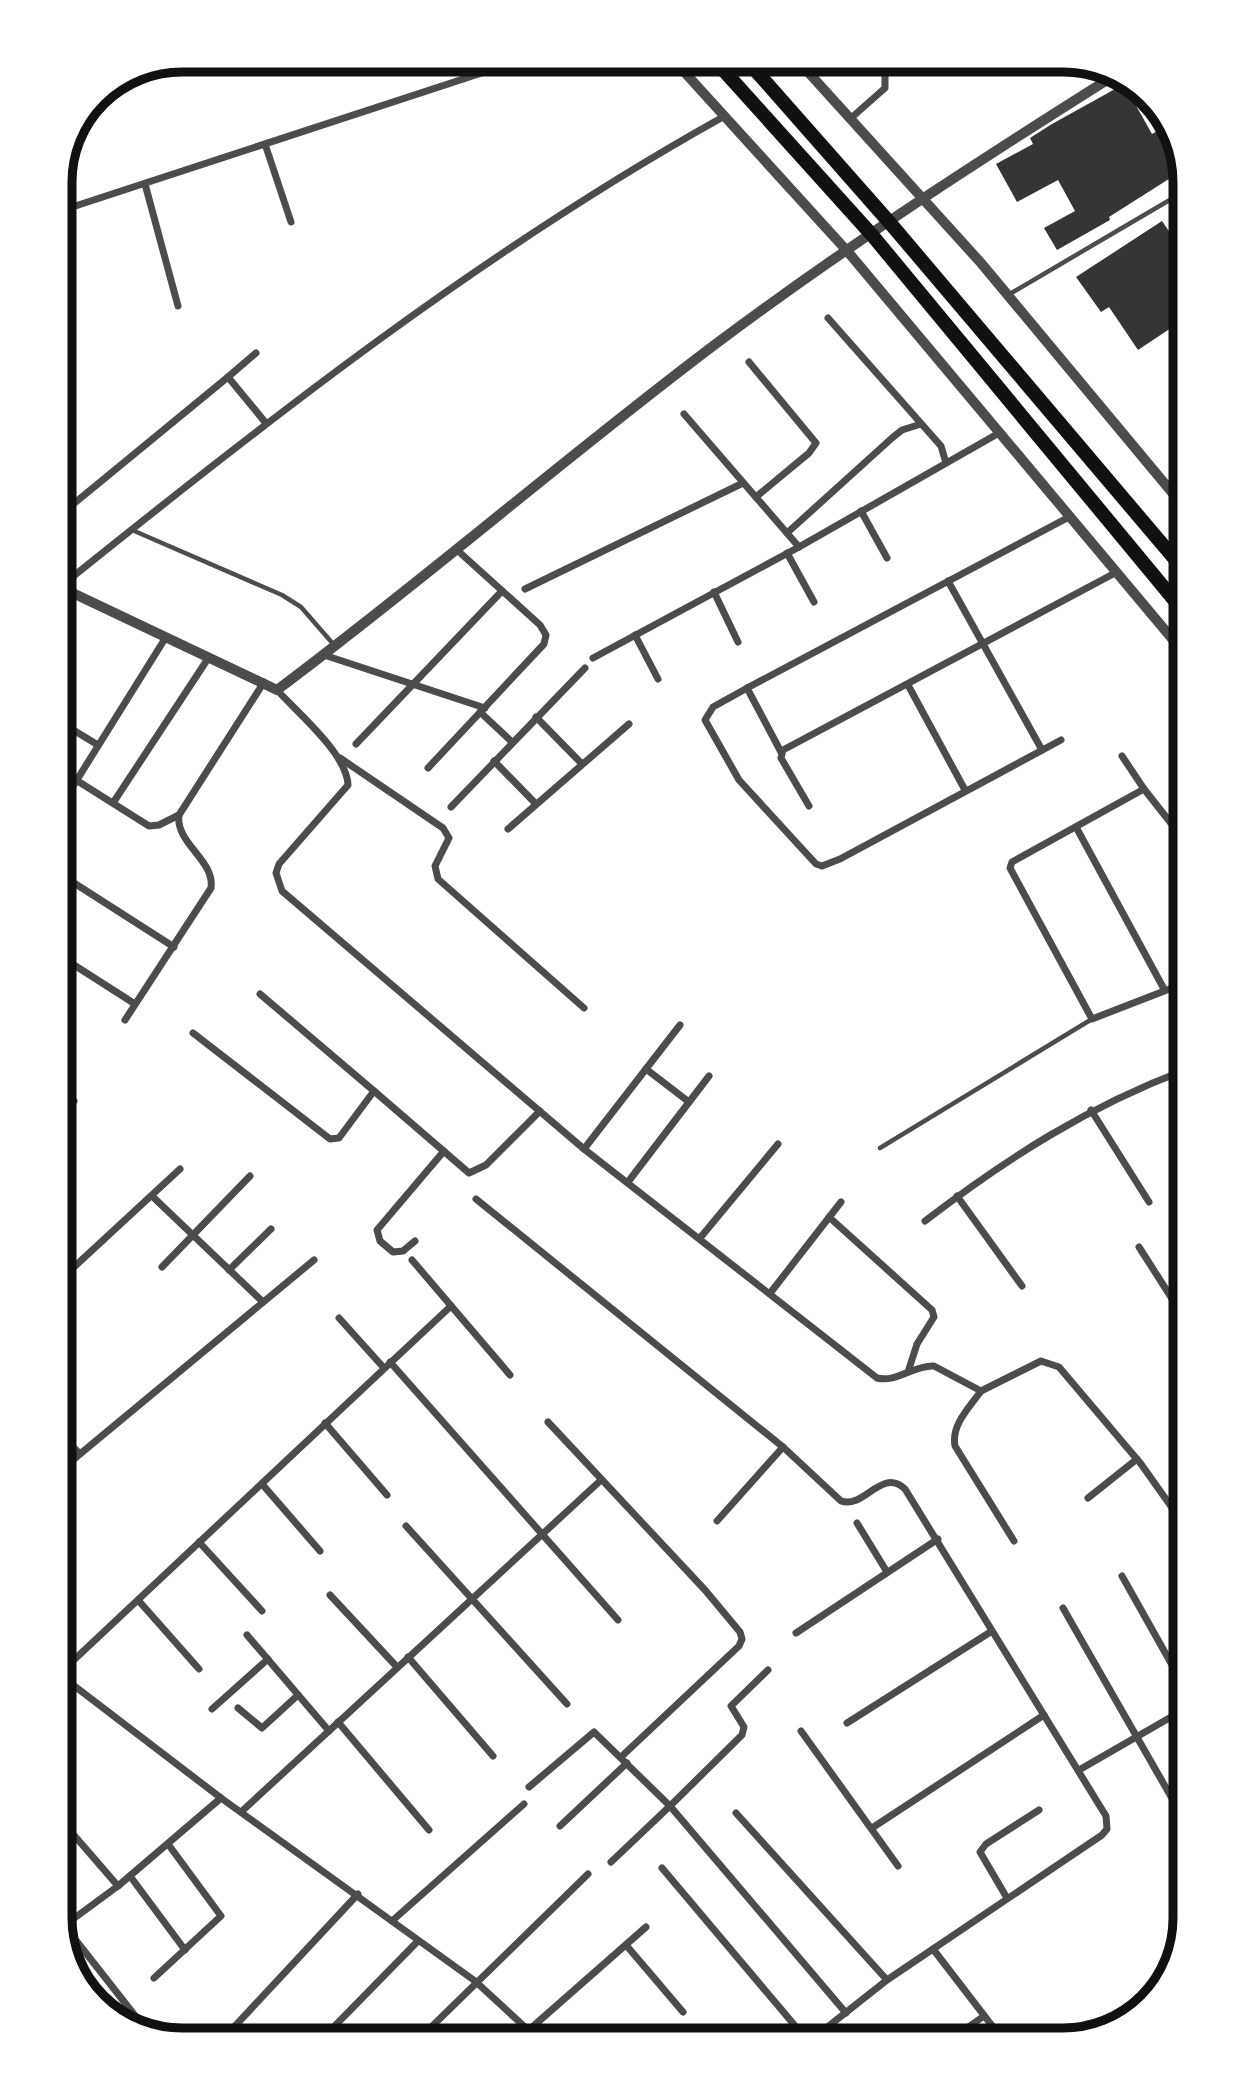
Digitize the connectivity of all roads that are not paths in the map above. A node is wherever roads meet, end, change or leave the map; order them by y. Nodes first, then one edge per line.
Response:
1 (485, 72) edge
2 (684, 72) edge
3 (725, 72) edge
4 (757, 72) edge
5 (808, 72) edge
6 (883, 72) edge
7 (1106, 81) edge
8 (723, 117) junction
9 (850, 119) junction
10 (265, 144) junction
11 (145, 184) junction
12 (922, 197) junction
13 (1173, 198) edge
14 (72, 207) edge
15 (290, 222) dead end
16 (890, 223) junction
17 (872, 235) junction
18 (848, 252) junction
19 (1007, 295) junction
20 (178, 306) dead end
21 (828, 318) dead end
22 (256, 353) dead end
23 (749, 362) dead end
24 (228, 377) junction
25 (684, 414) dead end
26 (265, 422) junction
27 (921, 424) junction
28 (999, 433) junction
29 (946, 463) junction
30 (743, 483) junction
31 (1173, 494) edge
32 (756, 497) junction
33 (72, 505) edge
34 (861, 511) junction
35 (1069, 517) junction
36 (131, 529) junction
37 (787, 533) junction
38 (799, 547) junction
39 (457, 550) junction
40 (787, 554) junction
41 (1173, 557) edge
42 (887, 558) dead end
43 (1115, 573) junction
44 (72, 577) edge
45 (948, 581) junction
46 (525, 589) dead end
47 (502, 591) junction
48 (714, 592) junction
49 (72, 593) edge
50 (1173, 598) edge
51 (814, 602) dead end
52 (635, 635) junction
53 (166, 637) junction
54 (1173, 640) edge
55 (738, 642) dead end
56 (984, 643) junction
57 (335, 647) junction
58 (324, 655) junction
59 (209, 657) junction
60 (593, 658) dead end
61 (585, 668) dead end
62 (657, 679) dead end
63 (264, 682) junction
64 (413, 684) junction
65 (908, 684) junction
66 (747, 688) junction
67 (277, 690) junction
68 (482, 710) junction
69 (536, 717) junction
70 (629, 724) dead end
71 (72, 729) edge
72 (1061, 740) dead end
73 (512, 742) junction
74 (356, 744) dead end
75 (98, 745) junction
76 (1042, 750) junction
77 (781, 752) junction
78 (336, 756) junction
79 (1122, 756) dead end
80 (494, 761) junction
81 (582, 764) junction
82 (428, 768) dead end
83 (76, 780) junction
84 (72, 786) edge
85 (1144, 789) junction
86 (965, 790) junction
87 (113, 803) junction
88 (536, 804) junction
89 (809, 806) dead end
90 (451, 807) dead end
91 (179, 815) junction
92 (1173, 826) edge
93 (1076, 827) junction
94 (508, 829) dead end
95 (72, 882) edge
96 (174, 947) junction
97 (72, 964) edge
98 (1173, 986) edge
99 (1164, 989) junction
100 (260, 994) dead end
101 (135, 1004) junction
102 (584, 1008) dead end
103 (1092, 1019) junction
104 (125, 1020) dead end
105 (680, 1025) dead end
106 (193, 1033) dead end
107 (646, 1069) junction
108 (1173, 1075) edge
109 (709, 1076) dead end
110 (374, 1091) junction
111 (689, 1102) junction
112 (1091, 1110) junction
113 (540, 1111) junction
114 (778, 1144) dead end
115 (880, 1148) dead end
116 (584, 1149) junction
117 (444, 1151) junction
118 (180, 1169) dead end
119 (250, 1176) dead end
120 (628, 1182) junction
121 (152, 1196) junction
122 (957, 1196) junction
123 (476, 1199) dead end
124 (841, 1202) dead end
125 (1149, 1202) dead end
126 (829, 1217) junction
127 (925, 1221) dead end
128 (271, 1229) dead end
129 (193, 1236) junction
130 (700, 1238) junction
131 (415, 1241) dead end
132 (1139, 1247) dead end
133 (314, 1260) dead end
134 (412, 1260) dead end
135 (162, 1267) dead end
136 (72, 1269) edge
137 (229, 1270) junction
138 (1022, 1286) dead end
139 (771, 1292) junction
140 (1173, 1300) edge
141 (263, 1302) junction
142 (451, 1306) junction
143 (339, 1318) dead end
144 (387, 1365) junction
145 (908, 1372) junction
146 (510, 1375) dead end
147 (981, 1391) junction
148 (548, 1422) dead end
149 (325, 1423) junction
150 (72, 1446) edge
151 (783, 1447) junction
152 (80, 1454) junction
153 (1137, 1459) junction
154 (72, 1461) edge
155 (600, 1481) junction
156 (262, 1484) junction
157 (387, 1495) dead end
158 (1088, 1498) dead end
159 (1173, 1509) edge
160 (717, 1521) dead end
161 (857, 1523) dead end
162 (406, 1525) dead end
163 (542, 1534) junction
164 (938, 1538) junction
165 (1014, 1541) dead end
166 (199, 1542) junction
167 (320, 1551) dead end
168 (887, 1572) junction
169 (1122, 1576) dead end
170 (330, 1595) dead end
171 (472, 1598) junction
172 (138, 1600) junction
173 (1063, 1608) dead end
174 (262, 1611) dead end
175 (618, 1620) dead end
176 (992, 1631) junction
177 (796, 1633) dead end
178 (247, 1635) dead end
179 (408, 1657) junction
180 (268, 1659) junction
181 (72, 1663) edge
182 (397, 1667) junction
183 (1173, 1667) edge
184 (199, 1669) dead end
185 (768, 1670) dead end
186 (72, 1683) edge
187 (298, 1695) junction
188 (567, 1704) dead end
189 (238, 1708) dead end
190 (212, 1709) dead end
191 (1044, 1715) junction
192 (1173, 1716) edge
193 (338, 1722) junction
194 (847, 1724) dead end
195 (329, 1731) junction
196 (801, 1731) dead end
197 (1136, 1738) junction
198 (493, 1756) dead end
199 (624, 1760) junction
200 (1079, 1770) junction
201 (529, 1787) dead end
202 (221, 1798) junction
203 (1173, 1801) edge
204 (524, 1804) dead end
205 (670, 1806) junction
206 (1040, 1810) dead end
207 (242, 1812) junction
208 (736, 1813) dead end
209 (560, 1826) dead end
210 (872, 1828) junction
211 (429, 1830) dead end
212 (72, 1833) edge
213 (168, 1844) junction
214 (611, 1861) dead end
215 (898, 1866) dead end
216 (663, 1868) dead end
217 (588, 1874) dead end
218 (130, 1876) junction
219 (118, 1886) junction
220 (358, 1894) junction
221 (1007, 1898) junction
222 (72, 1916) edge
223 (392, 1921) junction
224 (646, 1927) dead end
225 (74, 1937) edge
226 (417, 1942) junction
227 (626, 1945) junction
228 (933, 1949) junction
229 (185, 1950) junction
230 (155, 1978) dead end
231 (887, 1980) junction
232 (475, 1981) junction
233 (683, 2012) dead end
234 (846, 2013) junction
235 (984, 2016) junction
236 (137, 2019) edge
237 (233, 2028) edge
238 (333, 2028) edge
239 (430, 2028) edge
240 (529, 2028) edge
241 (531, 2028) edge
242 (799, 2028) edge
243 (825, 2028) edge
244 (967, 2028) edge
245 (994, 2028) edge

1 - 10 street
2 - 8 street
3 - 17 main road
4 - 16 main road
5 - 9 street
6 - 9 street
7 - 12 street
8 - 18 street
8 - 26 street
9 - 12 street
10 - 11 street
10 - 15 street
11 - 14 street
11 - 20 street
12 - 16 street
12 - 19 street
13 - 19 lane
16 - 17 street
16 - 41 main road
17 - 18 street
17 - 50 main road
18 - 28 street
18 - 39 street
19 - 31 street
21 - 27 street
22 - 24 street
23 - 32 street
24 - 26 street
24 - 33 street
25 - 30 street
26 - 36 street
27 - 29 street
27 - 37 street
28 - 29 street
28 - 35 street
29 - 34 street
30 - 32 street
30 - 46 street
32 - 37 street
34 - 38 street
34 - 42 street
35 - 43 street
35 - 45 street
36 - 44 street
36 - 57 lane
37 - 38 street
38 - 40 street
39 - 47 street
39 - 57 street
40 - 48 street
40 - 51 street
43 - 54 street
43 - 56 street
45 - 56 street
45 - 66 street
47 - 64 street
47 - 68 street
48 - 52 street
48 - 55 street
49 - 53 street
52 - 60 street
52 - 62 street
53 - 59 street
53 - 75 street
56 - 65 street
56 - 76 street
57 - 58 street
58 - 64 street
58 - 67 street
59 - 63 street
59 - 87 street
61 - 69 street
63 - 67 street
63 - 91 street
64 - 68 street
64 - 74 street
65 - 77 street
65 - 86 street
66 - 77 street
66 - 86 street
67 - 78 street
68 - 73 street
68 - 82 street
69 - 73 street
69 - 81 street
70 - 81 street
71 - 75 street
72 - 76 street
73 - 80 street
75 - 83 street
76 - 86 street
77 - 89 street
78 - 102 street
78 - 113 street
79 - 85 street
80 - 88 street
80 - 90 street
81 - 88 street
83 - 84 street
83 - 87 street
85 - 92 street
85 - 93 street
87 - 91 street
88 - 94 street
91 - 96 street
93 - 99 street
93 - 103 street
95 - 96 street
96 - 101 street
97 - 101 street
98 - 99 street
99 - 103 street
100 - 110 street
101 - 104 street
103 - 115 lane
105 - 107 street
106 - 110 street
107 - 111 street
107 - 116 street
108 - 112 street
109 - 111 street
110 - 117 street
111 - 120 street
112 - 122 street
112 - 125 street
113 - 116 street
113 - 117 street
114 - 130 street
116 - 120 street
117 - 131 street
118 - 121 street
119 - 129 street
120 - 130 street
121 - 129 street
121 - 136 street
122 - 127 street
122 - 138 street
123 - 151 street
124 - 126 street
126 - 139 street
126 - 145 street
128 - 137 street
129 - 135 street
129 - 137 street
130 - 139 street
132 - 140 street
133 - 141 street
134 - 142 street
137 - 141 street
139 - 145 street
141 - 152 street
142 - 144 street
142 - 146 street
143 - 144 street
144 - 149 street
144 - 163 street
145 - 147 street
147 - 153 street
147 - 165 street
148 - 155 street
149 - 156 street
149 - 157 street
150 - 152 street
151 - 160 street
151 - 164 street
152 - 154 street
153 - 158 street
153 - 159 street
155 - 163 street
155 - 199 street
156 - 166 street
156 - 167 street
161 - 168 street
162 - 171 street
163 - 171 street
163 - 175 street
164 - 168 street
164 - 176 street
166 - 172 street
166 - 174 street
168 - 177 street
169 - 183 street
170 - 182 street
171 - 179 street
171 - 188 street
172 - 181 street
172 - 184 street
173 - 197 street
176 - 191 street
176 - 194 street
178 - 180 street
179 - 182 street
179 - 198 street
180 - 187 street
180 - 190 street
182 - 193 street
185 - 205 street
186 - 202 street
187 - 189 street
187 - 195 street
191 - 200 street
191 - 210 street
192 - 197 street
193 - 195 street
193 - 211 street
195 - 207 street
196 - 210 street
197 - 200 street
197 - 203 street
199 - 201 street
199 - 205 street
199 - 209 street
200 - 221 street
202 - 207 street
202 - 213 street
204 - 223 street
205 - 214 street
205 - 234 street
206 - 221 street
207 - 220 street
208 - 231 street
210 - 215 street
212 - 219 street
213 - 218 street
213 - 229 street
216 - 242 street
217 - 232 street
218 - 219 street
218 - 229 street
219 - 222 street
220 - 223 street
220 - 237 street
221 - 228 street
223 - 226 street
224 - 227 street
225 - 236 street
226 - 232 street
226 - 238 street
227 - 233 street
227 - 241 street
228 - 231 street
228 - 235 street
229 - 230 street
231 - 234 street
232 - 239 street
232 - 240 street
234 - 243 street
235 - 244 street
235 - 245 street

